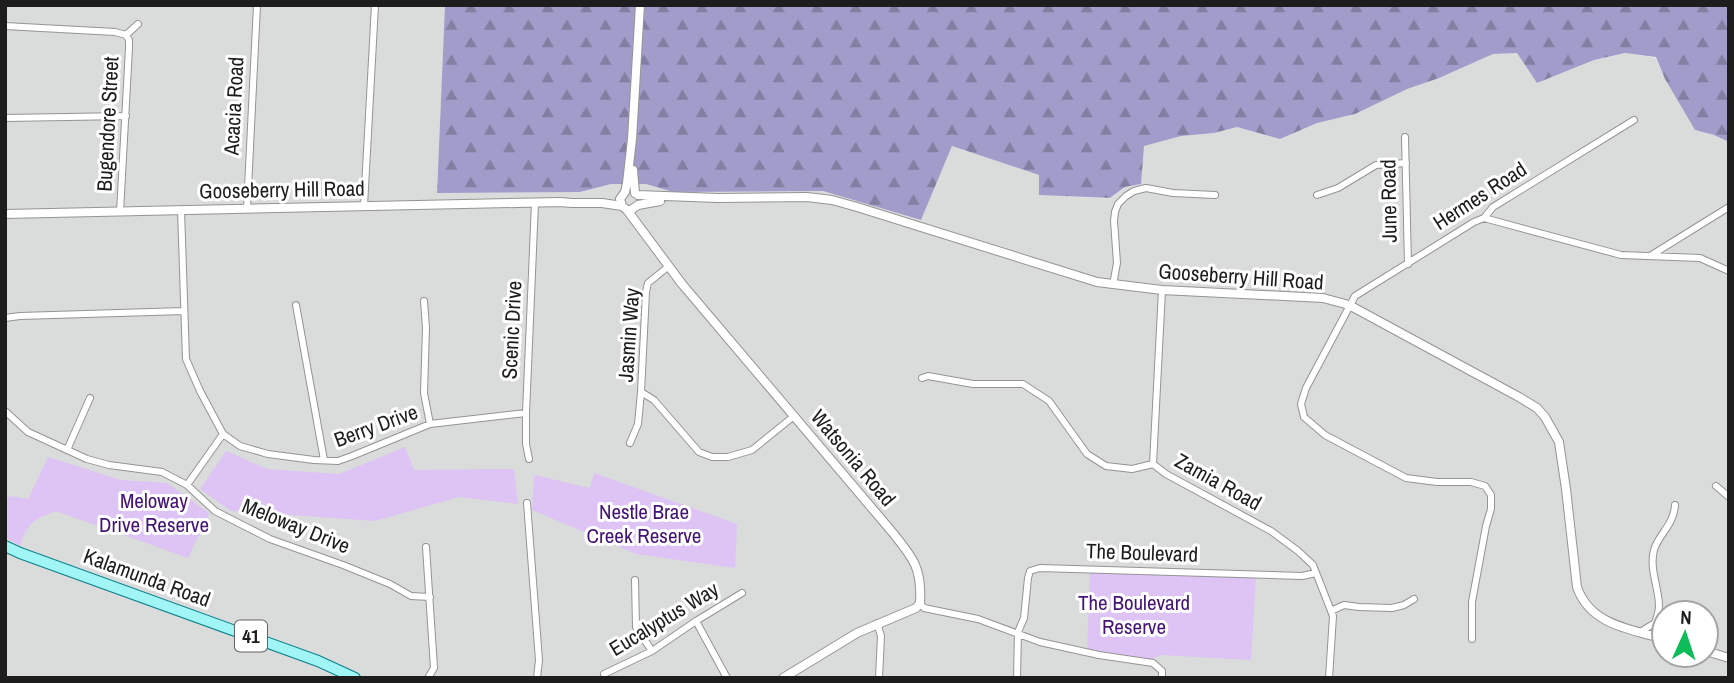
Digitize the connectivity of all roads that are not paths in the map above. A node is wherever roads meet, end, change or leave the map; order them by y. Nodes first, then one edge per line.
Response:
1 (257, 5) edge
2 (375, 5) edge
3 (640, 5) edge
4 (138, 24) dead end
5 (5, 26) edge
6 (126, 35) junction
7 (126, 116) junction
8 (5, 118) edge
9 (1634, 120) dead end
10 (1405, 137) dead end
11 (632, 139) junction
12 (1406, 163) junction
13 (1215, 195) dead end
14 (1317, 195) dead end
15 (637, 200) junction
16 (624, 201) junction
17 (535, 203) junction
18 (364, 206) junction
19 (1729, 207) edge
20 (247, 208) junction
21 (181, 210) junction
22 (120, 212) junction
23 (5, 214) edge
24 (1484, 218) junction
25 (638, 224) junction
26 (1649, 257) junction
27 (1408, 264) junction
28 (669, 266) junction
29 (1729, 271) edge
30 (1113, 285) junction
31 (1162, 290) junction
32 (424, 301) dead end
33 (296, 305) dead end
34 (1349, 305) junction
35 (184, 312) junction
36 (5, 318) edge
37 (922, 378) dead end
38 (641, 392) junction
39 (90, 397) dead end
40 (5, 411) edge
41 (526, 413) junction
42 (794, 416) junction
43 (430, 424) junction
44 (223, 434) junction
45 (629, 443) dead end
46 (67, 450) junction
47 (529, 458) dead end
48 (324, 460) junction
49 (1153, 464) junction
50 (187, 485) junction
51 (1716, 486) dead end
52 (1729, 497) edge
53 (527, 503) dead end
54 (1675, 505) dead end
55 (5, 545) edge
56 (426, 547) dead end
57 (1316, 573) junction
58 (635, 580) dead end
59 (742, 593) dead end
60 (430, 597) junction
61 (1414, 599) dead end
62 (920, 603) junction
63 (1331, 611) junction
64 (696, 621) junction
65 (877, 623) junction
66 (1018, 632) junction
67 (1640, 632) junction
68 (1650, 635) edge
69 (1472, 639) dead end
70 (652, 651) junction
71 (604, 674) dead end
72 (355, 678) edge
73 (428, 678) edge
74 (537, 678) edge
75 (727, 678) edge
76 (783, 678) edge
77 (879, 678) edge
78 (1017, 678) edge
79 (1162, 678) edge
80 (1329, 678) edge

1 - 20 street, Acacia Road
2 - 18 street
3 - 11 street
4 - 6 street
5 - 6 street, Bugendore Street
6 - 7 street, Bugendore Street
7 - 8 street
7 - 22 street, Bugendore Street
9 - 24 street, Hermes Road
10 - 12 street, June Road
11 - 15 street
11 - 16 street
12 - 14 street
12 - 27 street, June Road
13 - 30 street
15 - 16 street
15 - 16 street, Gooseberry Hill Road
15 - 25 street
15 - 30 street, Gooseberry Hill Road
16 - 17 street, Gooseberry Hill Road
16 - 25 street, Watsonia Road
17 - 18 street, Gooseberry Hill Road
17 - 41 street, Scenic Drive
18 - 20 street, Gooseberry Hill Road
19 - 26 street
20 - 21 street, Gooseberry Hill Road
21 - 22 street, Gooseberry Hill Road
21 - 35 street
22 - 23 street, Gooseberry Hill Road
24 - 26 street
24 - 27 street, Hermes Road
25 - 28 street, Watsonia Road
26 - 29 street
27 - 34 street, Hermes Road
28 - 38 street, Jasmin Way
28 - 42 street, Watsonia Road
30 - 31 street, Gooseberry Hill Road
31 - 34 street, Gooseberry Hill Road
31 - 49 street, Zamia Road
32 - 43 street
33 - 48 street
34 - 67 street, Gooseberry Hill Road
34 - 69 street
35 - 36 street
35 - 44 street
37 - 49 street
38 - 42 street, Jasmin Way
38 - 45 street
39 - 46 street
40 - 46 street, Meloway Drive
41 - 43 street, Berry Drive
41 - 47 street, Scenic Drive
42 - 62 street, Watsonia Road
43 - 48 street, Berry Drive
44 - 48 street, Berry Drive
44 - 50 street
46 - 50 street, Meloway Drive
49 - 57 street, Zamia Road
50 - 60 street, Meloway Drive
51 - 52 street
53 - 74 street
54 - 67 street
55 - 72 main road, Kalamunda Road / 41
56 - 60 street
57 - 63 street, Zamia Road
57 - 66 street, The Boulevard
58 - 70 street
59 - 64 street, Eucalyptus Way
60 - 73 street
61 - 63 street
62 - 65 street
62 - 66 street
63 - 80 street, Zamia Road
64 - 70 street, Eucalyptus Way
64 - 75 street
65 - 76 street
65 - 77 street
66 - 78 street
66 - 79 street
67 - 68 street, Gooseberry Hill Road
70 - 71 street, Eucalyptus Way

